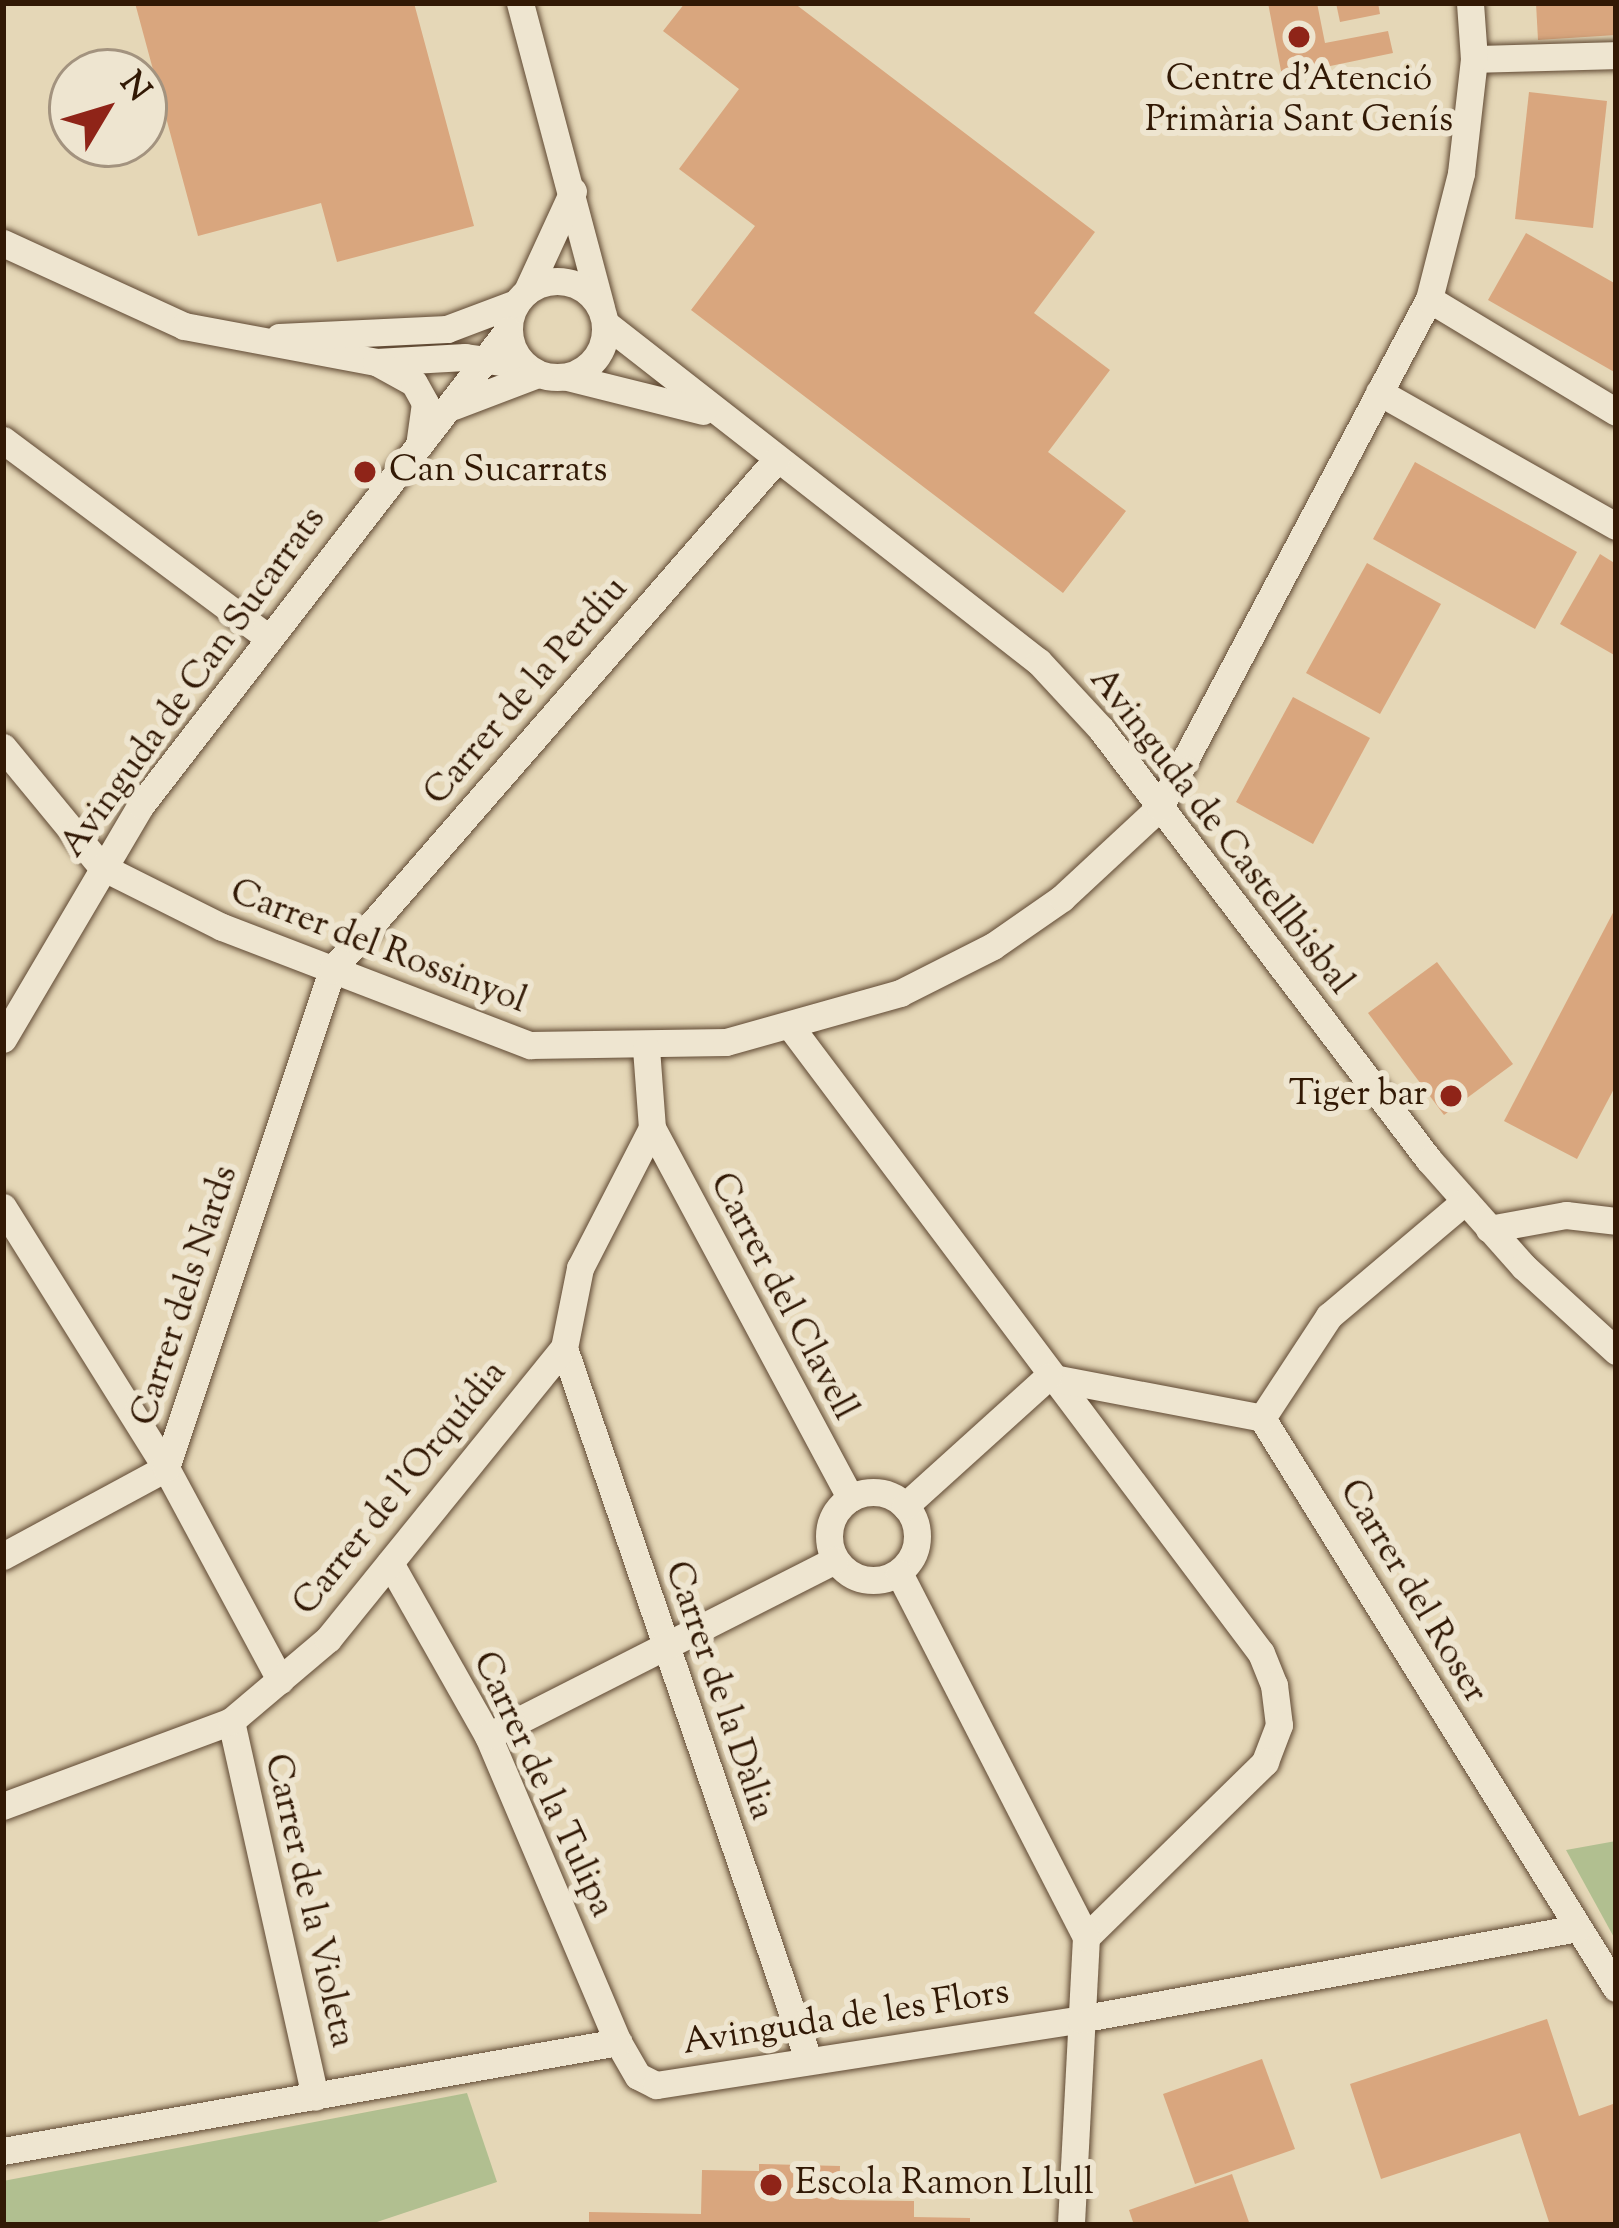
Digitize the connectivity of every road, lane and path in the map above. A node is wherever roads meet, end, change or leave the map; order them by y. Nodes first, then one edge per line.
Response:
1 (520, 3) edge
2 (1470, 3) edge
3 (1616, 56) edge
4 (1474, 59) junction
5 (573, 191) junction
6 (3, 243) edge
7 (1429, 299) junction
8 (517, 308) junction
9 (603, 316) junction
10 (258, 342) junction
11 (485, 358) junction
12 (376, 362) junction
13 (531, 369) junction
14 (567, 377) junction
15 (1379, 392) junction
16 (454, 406) junction
17 (1616, 412) edge
18 (713, 414) junction
19 (3, 440) edge
20 (420, 440) junction
21 (776, 460) junction
22 (1616, 526) edge
23 (268, 638) junction
24 (3, 747) edge
25 (1160, 807) junction
26 (101, 867) junction
27 (332, 970) junction
28 (790, 1026) junction
29 (3, 1039) edge
30 (646, 1048) junction
31 (652, 1129) junction
32 (1465, 1201) junction
33 (3, 1207) edge
34 (1609, 1213) edge
35 (1489, 1229) junction
36 (564, 1348) junction
37 (1616, 1351) edge
38 (1048, 1377) junction
39 (1262, 1418) junction
40 (166, 1468) junction
41 (850, 1498) junction
42 (905, 1505) junction
43 (3, 1556) edge
44 (835, 1560) junction
45 (390, 1563) junction
46 (899, 1573) junction
47 (666, 1651) junction
48 (280, 1680) junction
49 (231, 1720) junction
50 (488, 1736) junction
51 (3, 1806) edge
52 (1578, 1928) junction
53 (1086, 1937) junction
54 (1616, 1988) edge
55 (1081, 2019) junction
56 (618, 2042) junction
57 (807, 2056) junction
58 (315, 2097) junction
59 (3, 2151) edge
60 (1071, 2225) edge

1 - 5 street
2 - 4 street, Carrer del Rossinyol
3 - 4 street
4 - 7 street, Carrer del Rossinyol
5 - 8 street, Avinguda de Can Sucarrats
5 - 9 street
6 - 10 street
7 - 15 street, Carrer del Rossinyol
7 - 17 street
8 - 9 street
8 - 10 street
8 - 11 street, Avinguda de Can Sucarrats
8 - 13 street
9 - 14 street
9 - 18 street, Avinguda de Castellbisbal
10 - 12 street
11 - 12 street
11 - 13 street
11 - 16 street, Avinguda de Can Sucarrats
12 - 20 street
13 - 14 street
13 - 16 street, Avinguda de Can Sucarrats
14 - 18 street, Avinguda de Castellbisbal
15 - 22 street
15 - 25 street, Carrer del Rossinyol
16 - 20 street, Avinguda de Can Sucarrats
18 - 21 street, Avinguda de Castellbisbal
19 - 23 street
20 - 23 street, Avinguda de Can Sucarrats
21 - 25 street, Avinguda de Castellbisbal
21 - 27 street, Carrer de la Perdiu
23 - 26 street, Avinguda de Can Sucarrats
24 - 26 street, Carrer del Rossinyol
25 - 28 street, Carrer del Rossinyol
25 - 32 street, Avinguda de Castellbisbal
26 - 27 street, Carrer del Rossinyol
26 - 29 street, Avinguda de Can Sucarrats
27 - 30 street, Carrer del Rossinyol
27 - 40 street, Carrer dels Nards
28 - 30 street, Carrer del Rossinyol
28 - 38 street
30 - 31 street
31 - 36 street, Carrer de l'Orquídia
31 - 41 street, Carrer del Clavell
32 - 35 street, Avinguda de Castellbisbal
32 - 39 street
33 - 40 street
34 - 35 street
35 - 37 street, Avinguda de Castellbisbal
36 - 45 street, Carrer de l'Orquídia
36 - 47 street, Carrer de la Dàlia
38 - 39 street
38 - 42 street
38 - 53 street
39 - 52 street, Carrer del Roser
40 - 43 street, Carrer dels Nards
40 - 48 street
41 - 42 street
41 - 44 street
42 - 46 street
44 - 46 street
44 - 47 street
45 - 48 street, Carrer de l'Orquídia
45 - 50 street, Carrer de la Tulipa
46 - 53 street
47 - 50 street
47 - 57 street, Carrer de la Dàlia
48 - 49 street, Carrer de l'Orquídia
49 - 51 street, Carrer de l'Orquídia
49 - 58 street, Carrer de la Violeta
50 - 56 street, Carrer de la Tulipa
52 - 54 street, Carrer del Roser
52 - 55 street, Avinguda de les Flors
53 - 55 street
55 - 57 street, Avinguda de les Flors
55 - 60 street
56 - 57 street, Avinguda de les Flors
56 - 58 street
58 - 59 street

